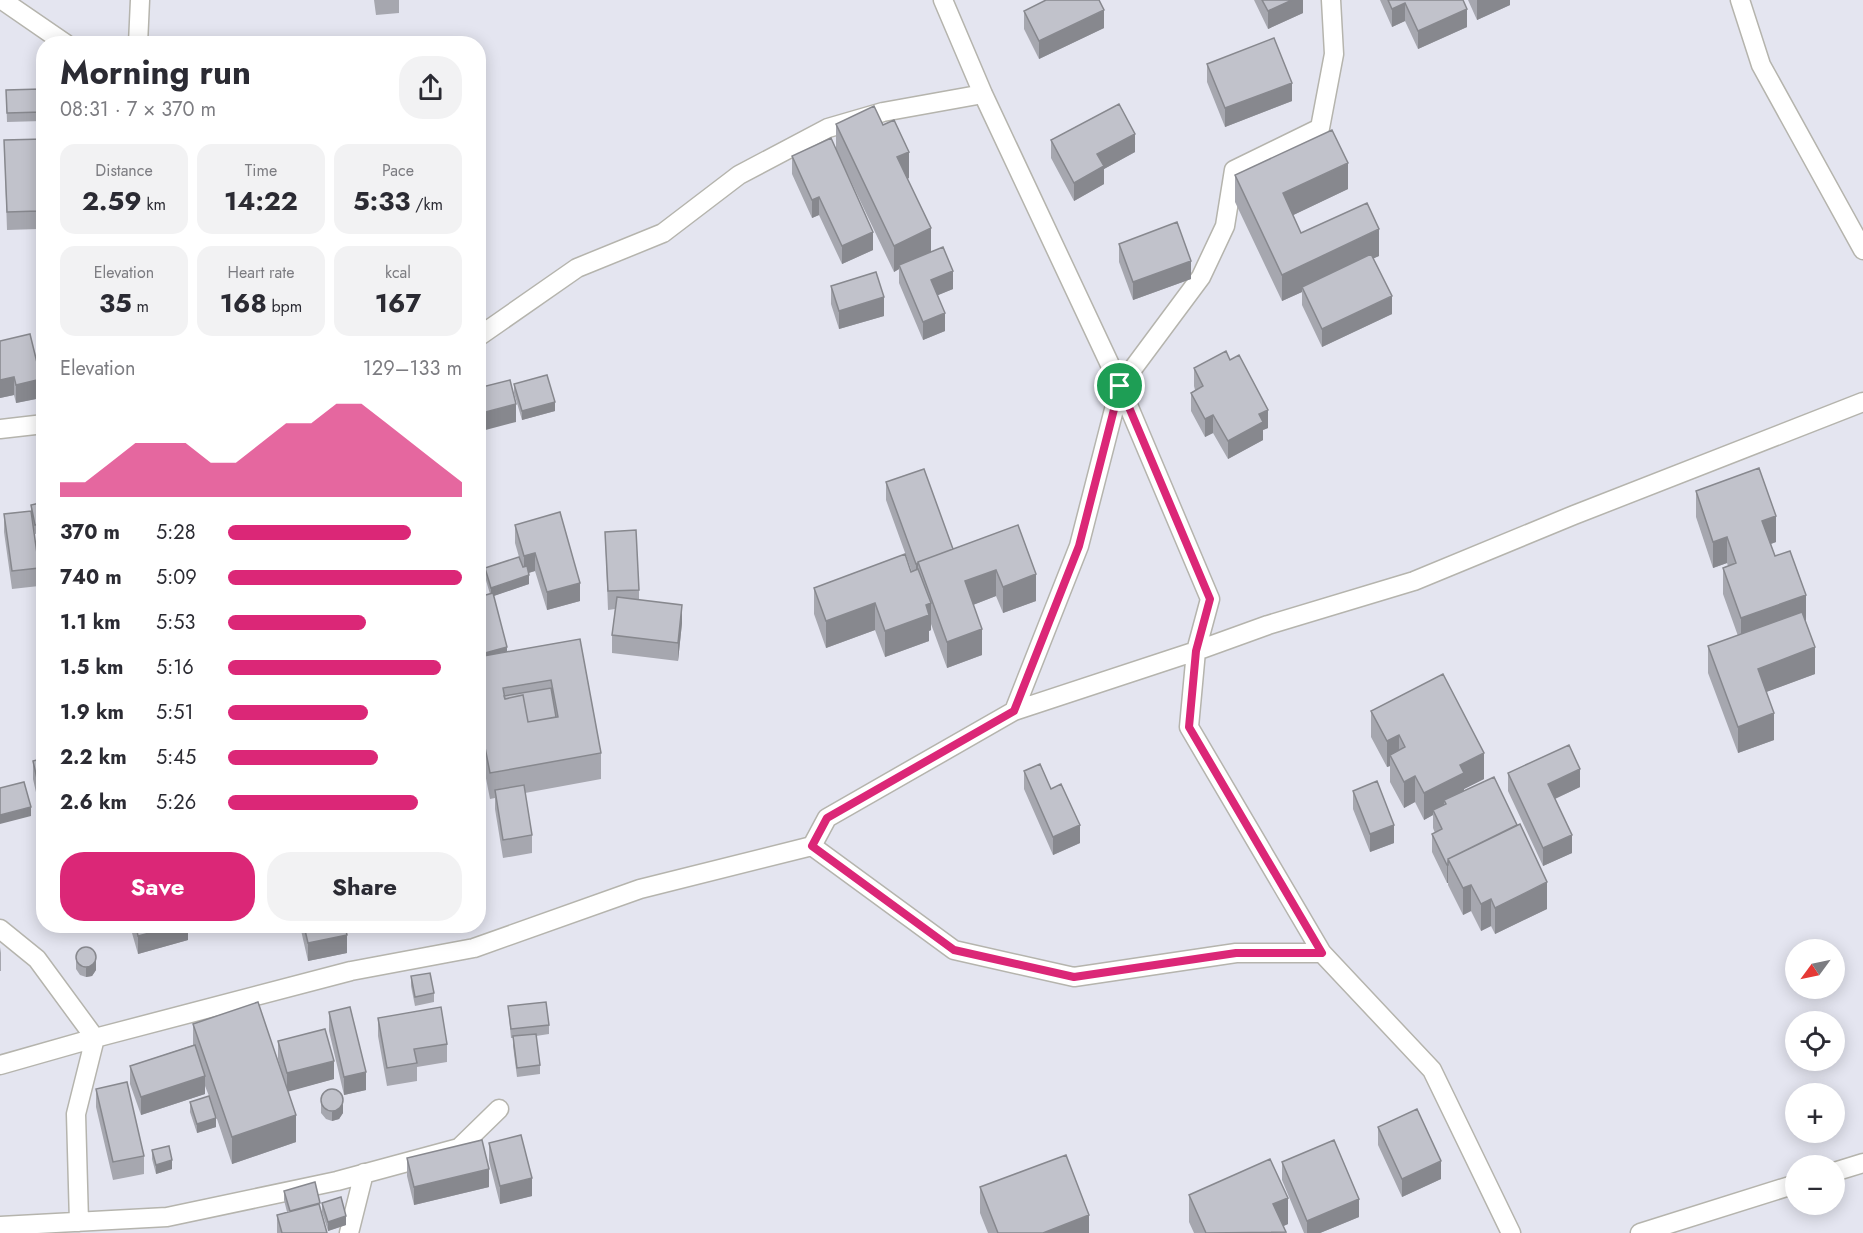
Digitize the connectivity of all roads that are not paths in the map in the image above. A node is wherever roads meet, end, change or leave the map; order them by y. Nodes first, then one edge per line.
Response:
1 (2, 0) edge
2 (140, 0) edge
3 (943, 0) edge
4 (1331, 0) edge
5 (1740, 0) edge
6 (55, 36) edge
7 (138, 36) edge
8 (983, 94) junction
9 (1863, 250) edge
10 (486, 331) edge
11 (1120, 386) junction
12 (1863, 402) edge
13 (36, 425) edge
14 (0, 429) edge
15 (1196, 651) junction
16 (1014, 711) junction
17 (812, 846) junction
18 (0, 929) edge
19 (1322, 953) junction
20 (95, 1038) junction
21 (0, 1065) edge
22 (499, 1109) dead end
23 (1863, 1162) edge
24 (1845, 1168) edge
25 (364, 1173) junction
26 (1785, 1187) edge
27 (79, 1222) junction
28 (0, 1226) edge
29 (349, 1233) edge
30 (1511, 1233) edge
31 (1640, 1233) edge

1 - 6 street
2 - 7 street
3 - 8 street
4 - 11 street
5 - 9 street
8 - 10 street
8 - 11 street
11 - 15 street
11 - 16 street
12 - 15 street
13 - 14 street
15 - 16 street
15 - 19 street
16 - 17 street
17 - 19 street
17 - 20 street
18 - 20 street
19 - 30 street
20 - 21 street
20 - 27 street
22 - 25 street
23 - 24 street
25 - 27 street
25 - 29 street
26 - 31 street
27 - 28 street

